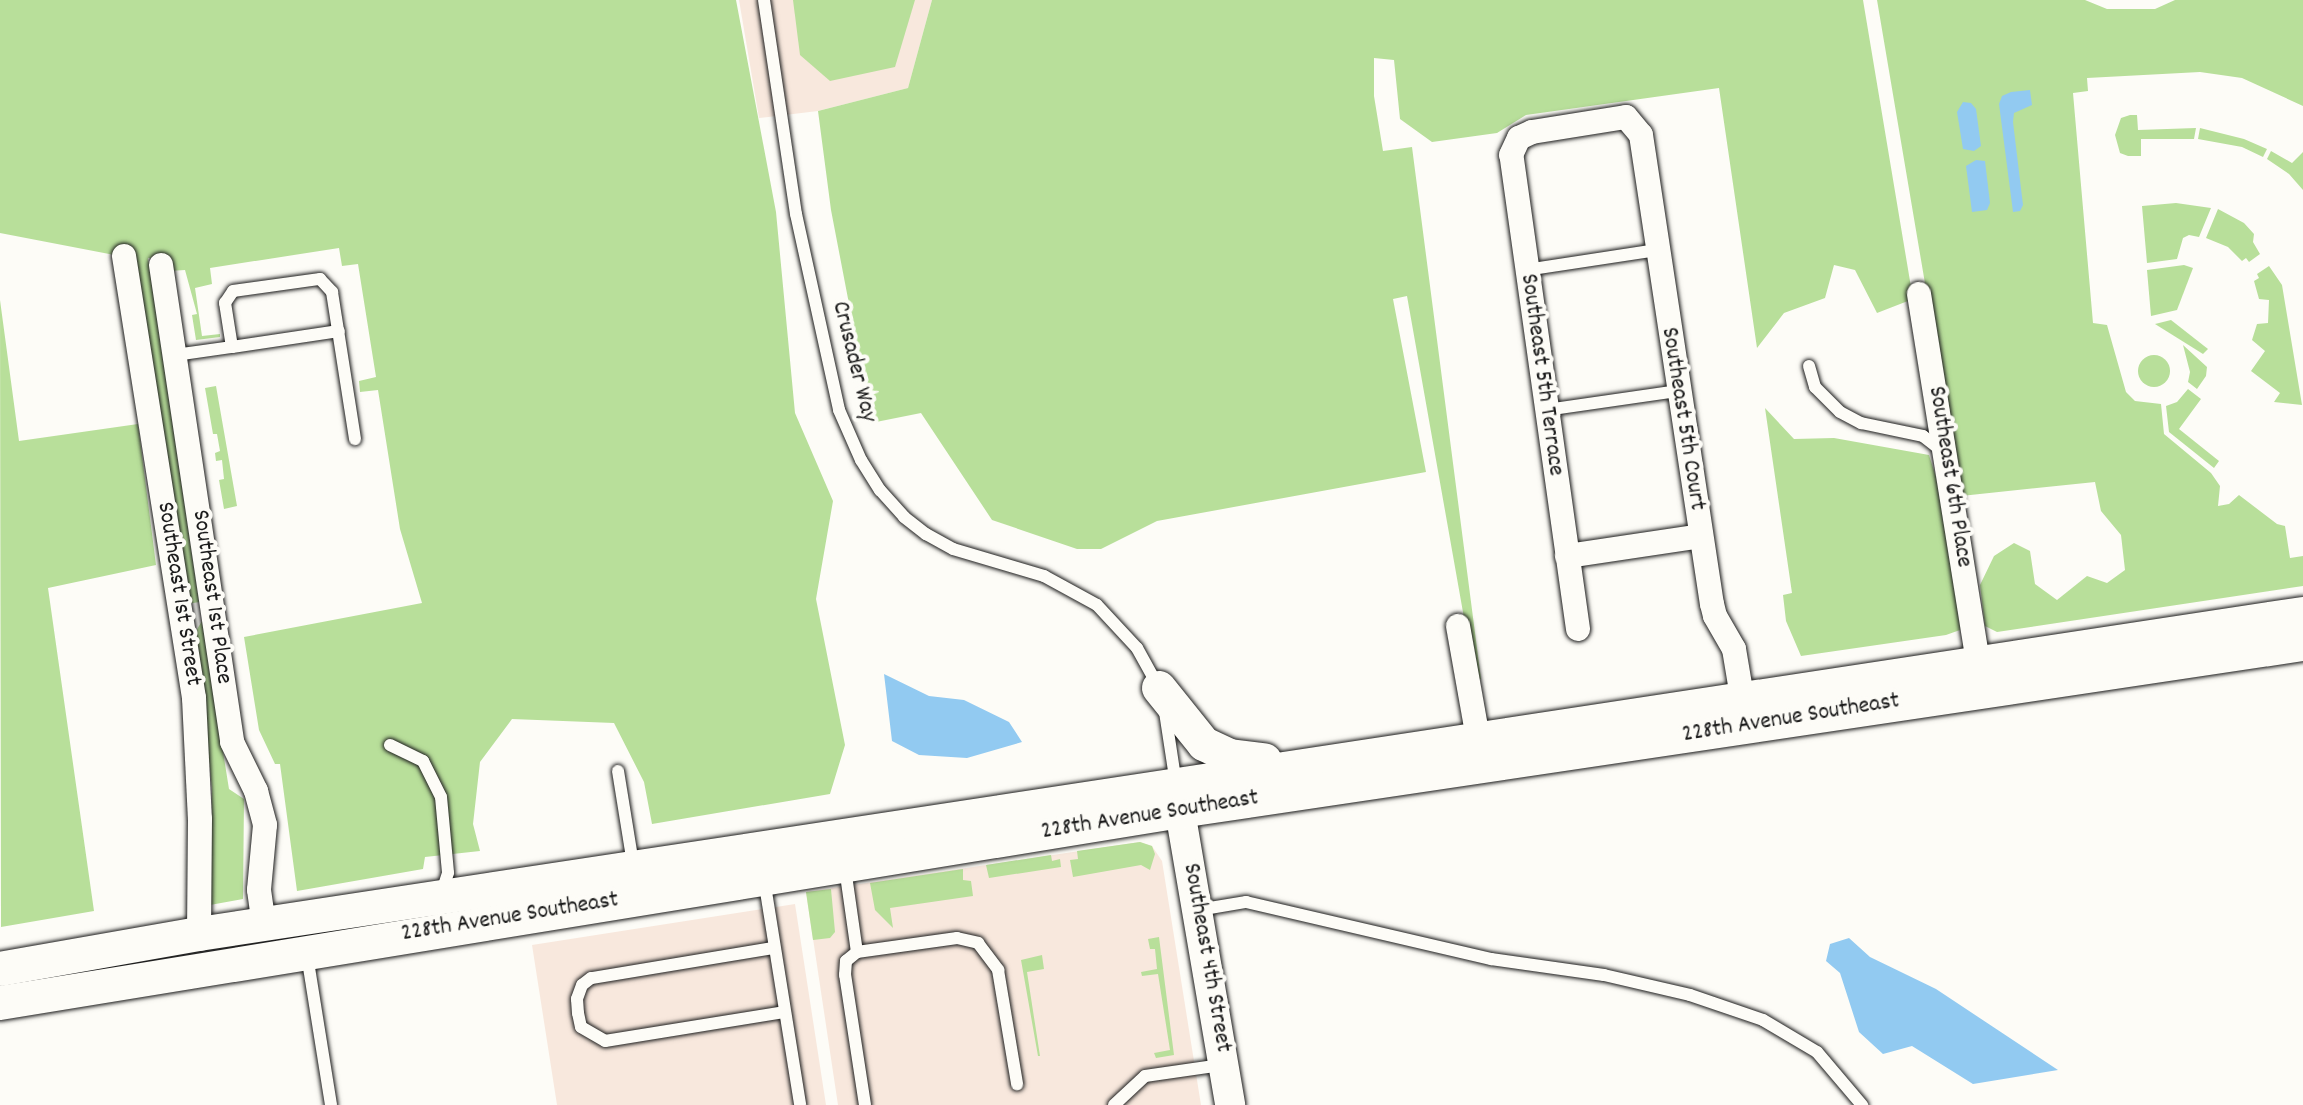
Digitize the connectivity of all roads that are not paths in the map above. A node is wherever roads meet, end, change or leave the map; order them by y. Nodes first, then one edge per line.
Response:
1 (764, 0) edge
2 (1532, 132) joint
3 (1657, 250) junction
4 (124, 256) dead end
5 (161, 265) dead end
6 (1526, 270) junction
7 (1919, 294) dead end
8 (339, 331) junction
9 (232, 347) junction
10 (175, 355) junction
11 (1809, 366) dead end
12 (1678, 391) junction
13 (1546, 410) junction
14 (355, 439) dead end
15 (1945, 453) junction
16 (1701, 536) junction
17 (1567, 556) junction
18 (2303, 614) edge
19 (1458, 626) dead end
20 (1578, 629) dead end
21 (2303, 644) edge
22 (1978, 661) junction
23 (1159, 688) junction
24 (1742, 697) junction
25 (1478, 738) junction
26 (390, 745) dead end
27 (1345, 758) junction
28 (618, 771) dead end
29 (1178, 798) junction
30 (845, 864) junction
31 (633, 867) junction
32 (763, 877) junction
33 (1198, 910) junction
34 (442, 913) junction
35 (264, 924) junction
36 (199, 934) junction
37 (773, 948) junction
38 (307, 952) junction
39 (857, 952) junction
40 (0, 969) edge
41 (0, 1003) edge
42 (784, 1012) junction
43 (1224, 1064) junction
44 (1017, 1084) dead end
45 (331, 1105) edge
46 (800, 1105) edge
47 (865, 1105) edge
48 (1114, 1105) edge
49 (1230, 1105) edge
50 (1862, 1105) edge

1 - 23 lane, Crusader Way
2 - 3 street, Southeast 5th Court
2 - 6 street, Southeast 5th Terrace
3 - 6 lane
3 - 12 street, Southeast 5th Court
4 - 36 street, Southeast 1st Street
5 - 10 street, Southeast 1st Place
6 - 13 street, Southeast 5th Terrace
7 - 15 street, Southeast 6th Place
8 - 9 lane
8 - 9 lane
8 - 14 lane
9 - 10 lane
10 - 35 street, Southeast 1st Place
11 - 15 lane
12 - 13 lane
12 - 16 street, Southeast 5th Court
13 - 17 street, Southeast 5th Terrace
15 - 22 street, Southeast 6th Place
16 - 17 street
16 - 24 street, Southeast 5th Court
17 - 20 street, Southeast 5th Terrace
18 - 22 main road, 228th Avenue Southeast
19 - 25 street
21 - 29 main road, 228th Avenue Southeast
22 - 24 main road, 228th Avenue Southeast
23 - 27 main road
23 - 29 lane, Crusader Way
24 - 25 main road, 228th Avenue Southeast
25 - 27 main road, 228th Avenue Southeast
26 - 34 lane
27 - 29 main road, 228th Avenue Southeast
28 - 31 lane
29 - 30 main road, 228th Avenue Southeast
29 - 31 main road, 228th Avenue Southeast
29 - 33 street, Southeast 4th Street
30 - 32 main road, 228th Avenue Southeast
30 - 39 lane
31 - 34 main road, 228th Avenue Southeast
32 - 34 main road, 228th Avenue Southeast
32 - 37 lane
33 - 43 street, Southeast 4th Street
33 - 50 lane
34 - 35 main road, 228th Avenue Southeast
34 - 38 main road, 228th Avenue Southeast
35 - 36 main road, 228th Avenue Southeast
36 - 40 main road, 228th Avenue Southeast
37 - 42 lane
37 - 42 lane
38 - 41 main road, 228th Avenue Southeast
38 - 45 lane
39 - 44 lane
39 - 47 lane
42 - 46 lane
43 - 48 lane
43 - 49 street, Southeast 4th Street

